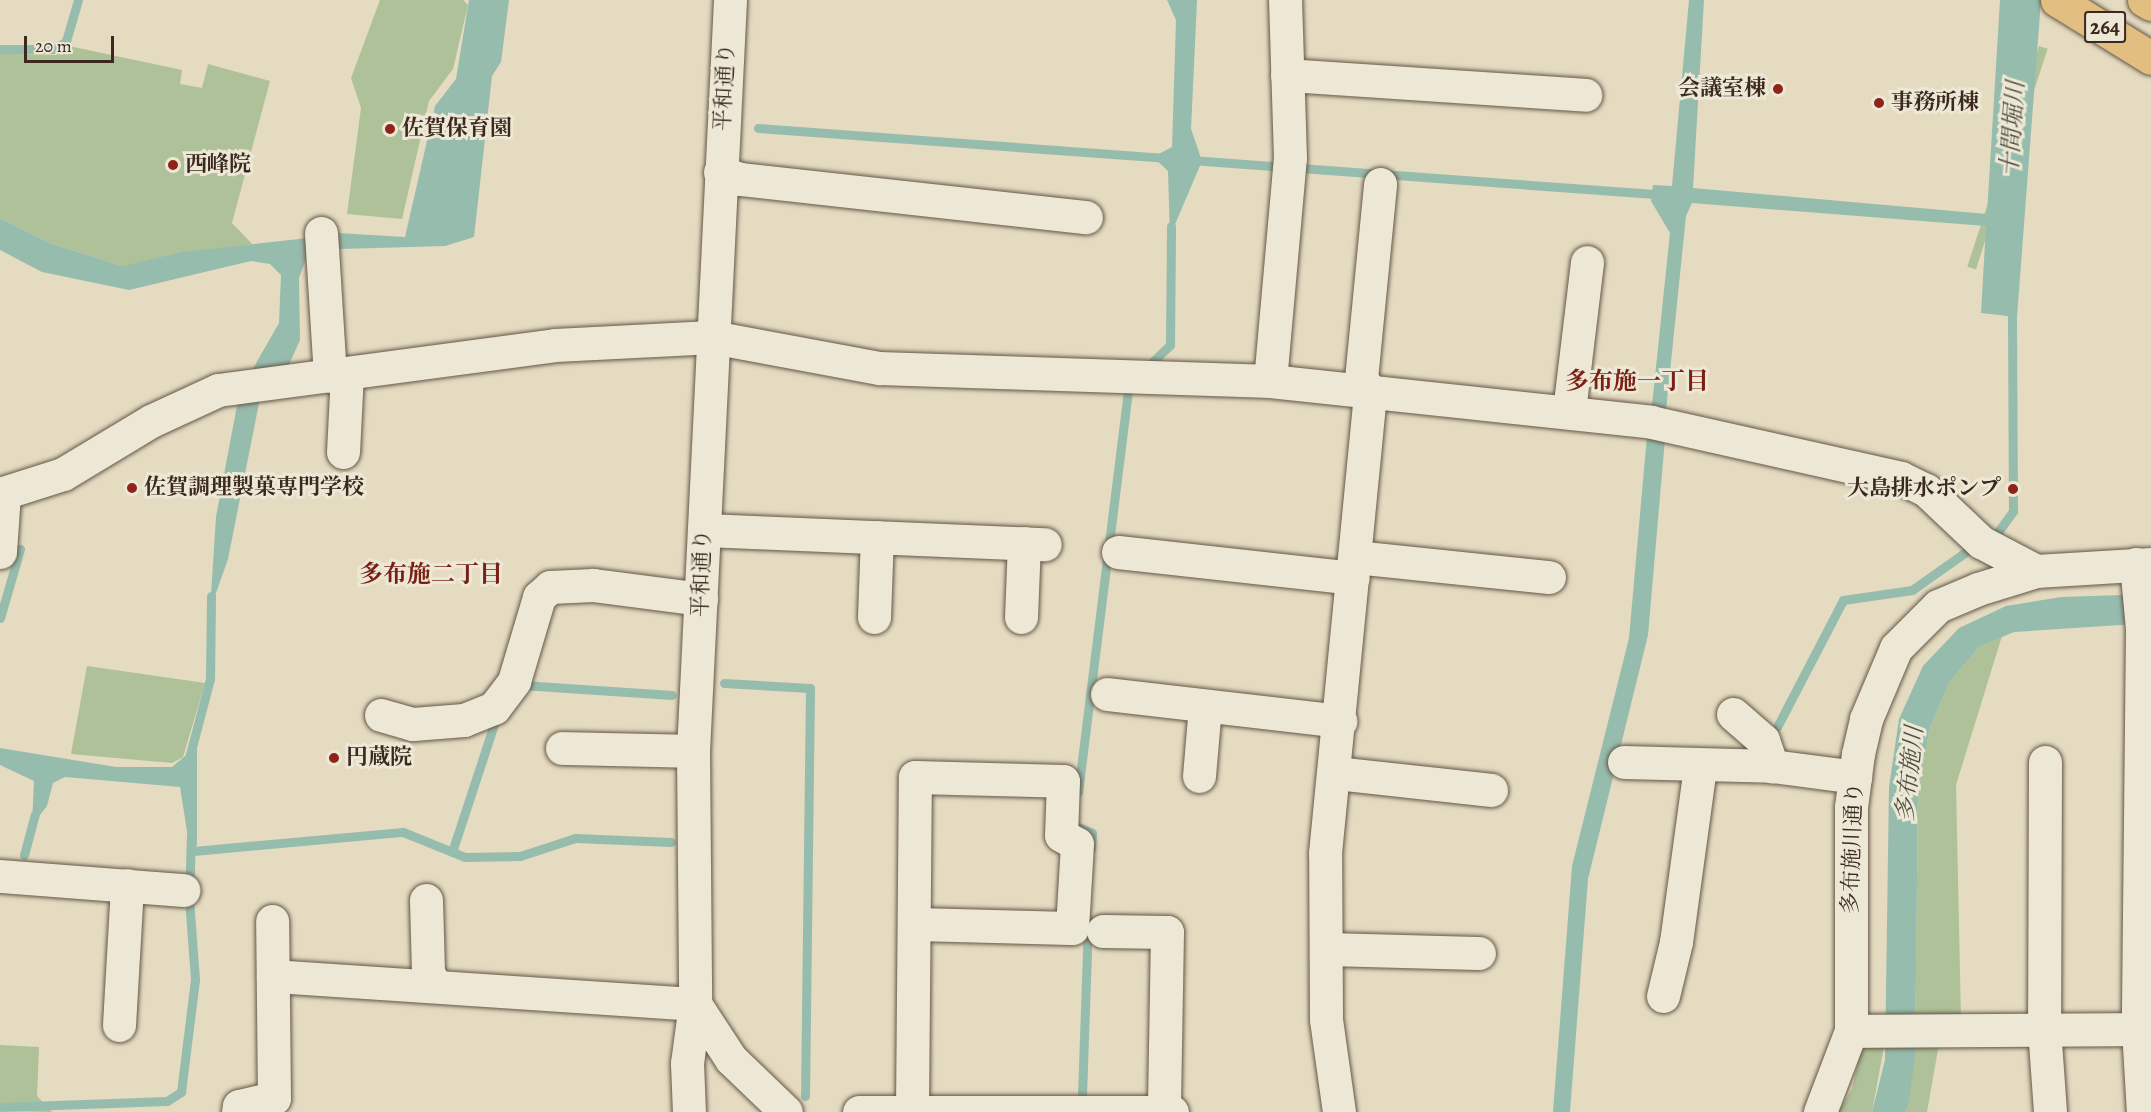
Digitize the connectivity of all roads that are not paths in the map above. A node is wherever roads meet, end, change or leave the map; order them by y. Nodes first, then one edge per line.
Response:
1 (730, 0) edge
2 (1285, 0) edge
3 (2057, 0) edge
4 (2144, 0) edge
5 (2151, 4) edge
6 (2151, 58) edge
7 (1287, 75) junction
8 (1585, 95) dead end
9 (720, 172) junction
10 (1380, 184) dead end
11 (1086, 217) dead end
12 (323, 243) dead end
13 (1587, 262) dead end
14 (712, 338) junction
15 (338, 374) junction
16 (1270, 381) junction
17 (1370, 391) junction
18 (1569, 411) junction
19 (343, 452) dead end
20 (2, 494) edge
21 (704, 530) junction
22 (877, 537) junction
23 (0, 552) edge
24 (1118, 552) dead end
25 (1354, 567) junction
26 (2036, 571) junction
27 (2142, 571) edge
28 (1549, 577) dead end
29 (701, 599) junction
30 (874, 617) dead end
31 (1021, 617) dead end
32 (1107, 694) dead end
33 (1205, 706) junction
34 (1733, 714) dead end
35 (381, 715) dead end
36 (1340, 721) junction
37 (562, 748) dead end
38 (693, 751) junction
39 (1624, 762) dead end
40 (2045, 762) dead end
41 (1772, 766) junction
42 (1700, 767) junction
43 (1335, 773) junction
44 (1199, 776) dead end
45 (1855, 777) junction
46 (1491, 790) dead end
47 (2146, 820) edge
48 (0, 876) edge
49 (126, 885) junction
50 (183, 890) dead end
51 (426, 900) dead end
52 (272, 921) dead end
53 (914, 924) junction
54 (1103, 931) dead end
55 (1326, 950) junction
56 (1479, 953) dead end
57 (273, 976) junction
58 (434, 983) junction
59 (1663, 996) dead end
60 (695, 1004) junction
61 (119, 1025) dead end
62 (2044, 1028) junction
63 (2138, 1029) junction
64 (1863, 1030) junction
65 (912, 1110) junction
66 (238, 1112) edge
67 (689, 1112) edge
68 (786, 1112) edge
69 (859, 1112) edge
70 (1164, 1112) edge
71 (1172, 1112) edge
72 (1339, 1112) edge
73 (1820, 1112) edge
74 (2050, 1112) edge
75 (2143, 1112) edge

1 - 9 street, 平和通り
2 - 7 street
3 - 6 highway, 264
4 - 5 highway, 264
7 - 8 street
7 - 16 street
9 - 11 street
9 - 14 street, 平和通り
10 - 17 street
12 - 15 street
13 - 18 street
14 - 15 street
14 - 16 street
14 - 21 street, 平和通り
15 - 19 street
15 - 20 street
16 - 17 street
17 - 18 street
17 - 25 street
18 - 26 street
20 - 23 street
21 - 22 street
21 - 29 street, 平和通り
22 - 30 street
22 - 31 street
24 - 25 street
25 - 28 street
25 - 36 street
26 - 27 street, 多布施川通り
26 - 45 street, 多布施川通り
27 - 47 street
29 - 35 street
29 - 38 street, 平和通り
32 - 33 street
33 - 36 street
33 - 44 street
34 - 41 street
36 - 43 street
37 - 38 street
38 - 60 street, 平和通り
39 - 42 street
40 - 62 street
41 - 42 street
41 - 45 street
42 - 59 street
43 - 46 street
43 - 55 street
45 - 64 street, 多布施川通り
47 - 63 street
48 - 49 street
49 - 50 street
49 - 61 street
51 - 58 street
52 - 57 street
53 - 53 street
53 - 65 street
54 - 70 street
55 - 56 street
55 - 72 street
57 - 58 street
57 - 66 street
58 - 60 street
60 - 67 street, 平和通り
60 - 68 street
62 - 63 street
62 - 64 street
62 - 74 street
63 - 75 street
64 - 73 street, 多布施川通り
65 - 69 street
65 - 70 street
70 - 71 street

